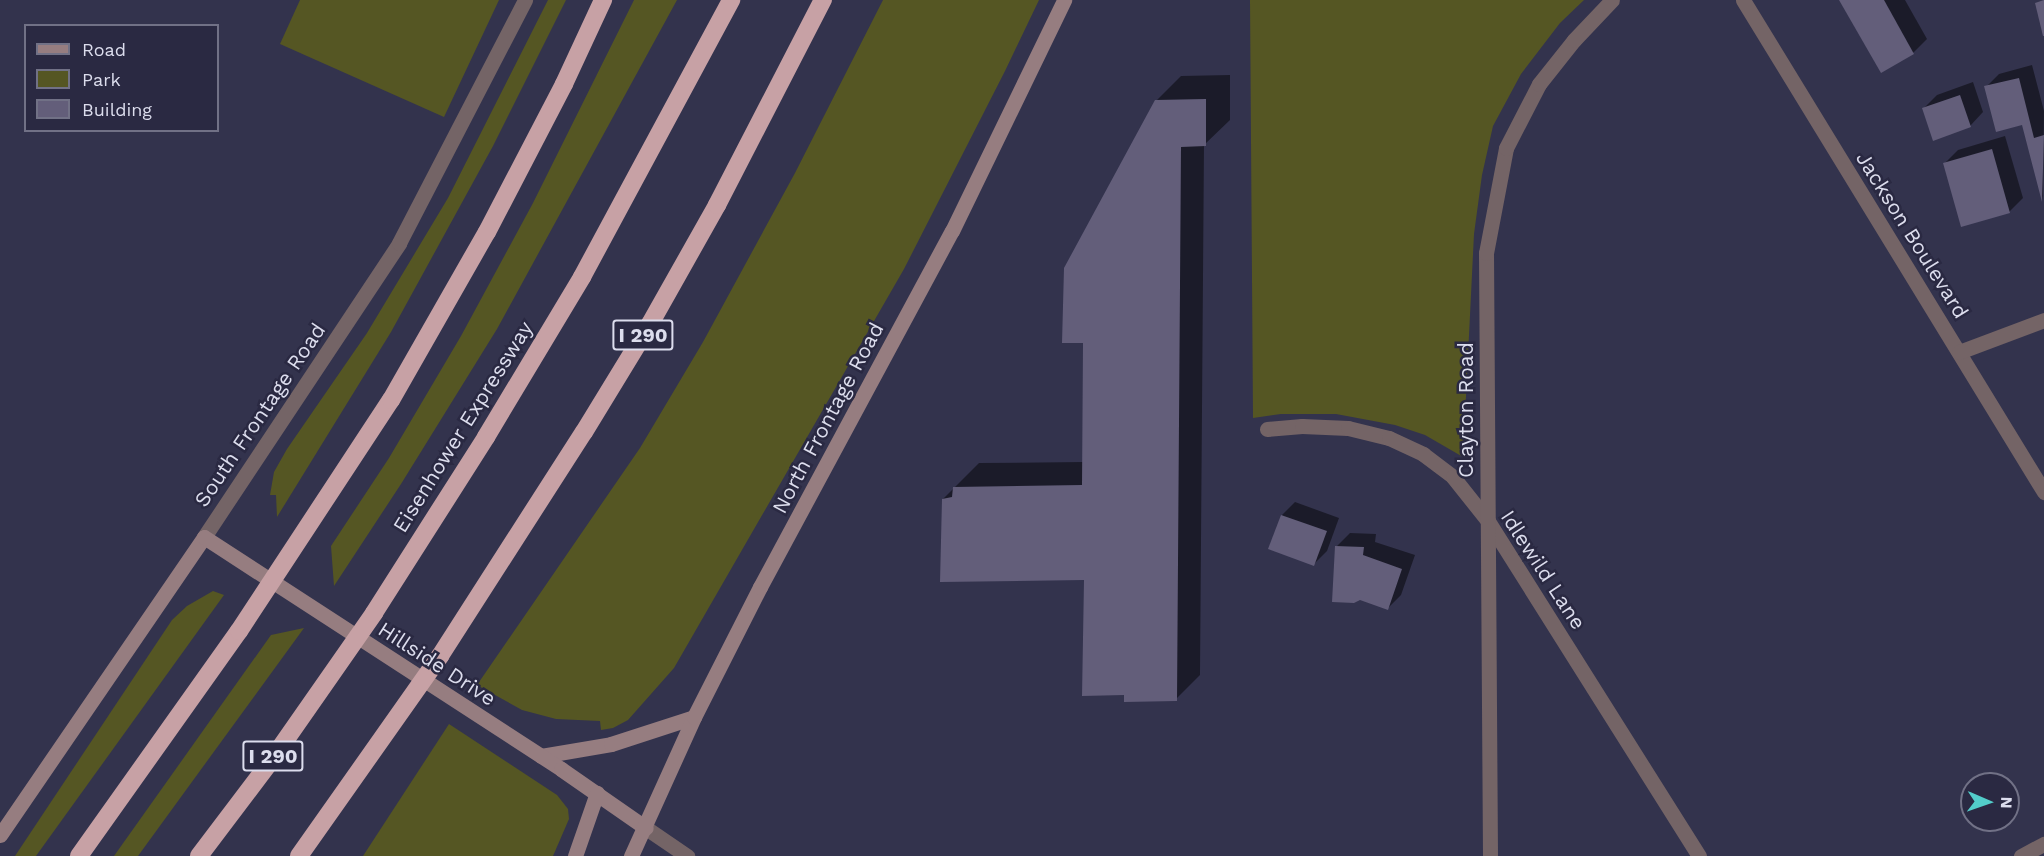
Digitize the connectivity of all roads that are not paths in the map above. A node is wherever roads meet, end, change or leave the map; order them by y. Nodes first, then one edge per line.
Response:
1 (525, 0) edge
2 (603, 0) edge
3 (731, 0) edge
4 (823, 0) edge
5 (1064, 0) edge
6 (1612, 0) edge
7 (1743, 0) edge
8 (2044, 320) edge
9 (1959, 352) junction
10 (1267, 429) dead end
11 (2044, 492) edge
12 (1488, 521) junction
13 (204, 537) junction
14 (694, 717) junction
15 (541, 756) junction
16 (597, 793) junction
17 (646, 828) junction
18 (0, 835) edge
19 (2044, 844) edge
20 (79, 856) edge
21 (199, 856) edge
22 (299, 856) edge
23 (575, 856) edge
24 (631, 856) edge
25 (687, 856) edge
26 (1490, 856) edge
27 (1699, 856) edge
28 (2021, 856) edge

1 - 13 street, South Frontage Road
2 - 20 highway
3 - 21 highway, Eisenhower Expressway / I 290
4 - 22 highway, I 290
5 - 14 main road, North Frontage Road
6 - 12 street, Clayton Road
7 - 9 street, Jackson Boulevard
8 - 9 street
9 - 11 street, Jackson Boulevard
10 - 12 street, Idlewild Lane
12 - 26 street, Clayton Road
12 - 27 street, Idlewild Lane
13 - 15 main road, Hillside Drive
13 - 18 main road, South Frontage Road
14 - 15 main road
14 - 17 main road, North Frontage Road
15 - 16 main road, Hillside Drive
16 - 17 main road, Hillside Drive
16 - 23 main road
17 - 24 main road, North Frontage Road
17 - 25 street
19 - 28 street

